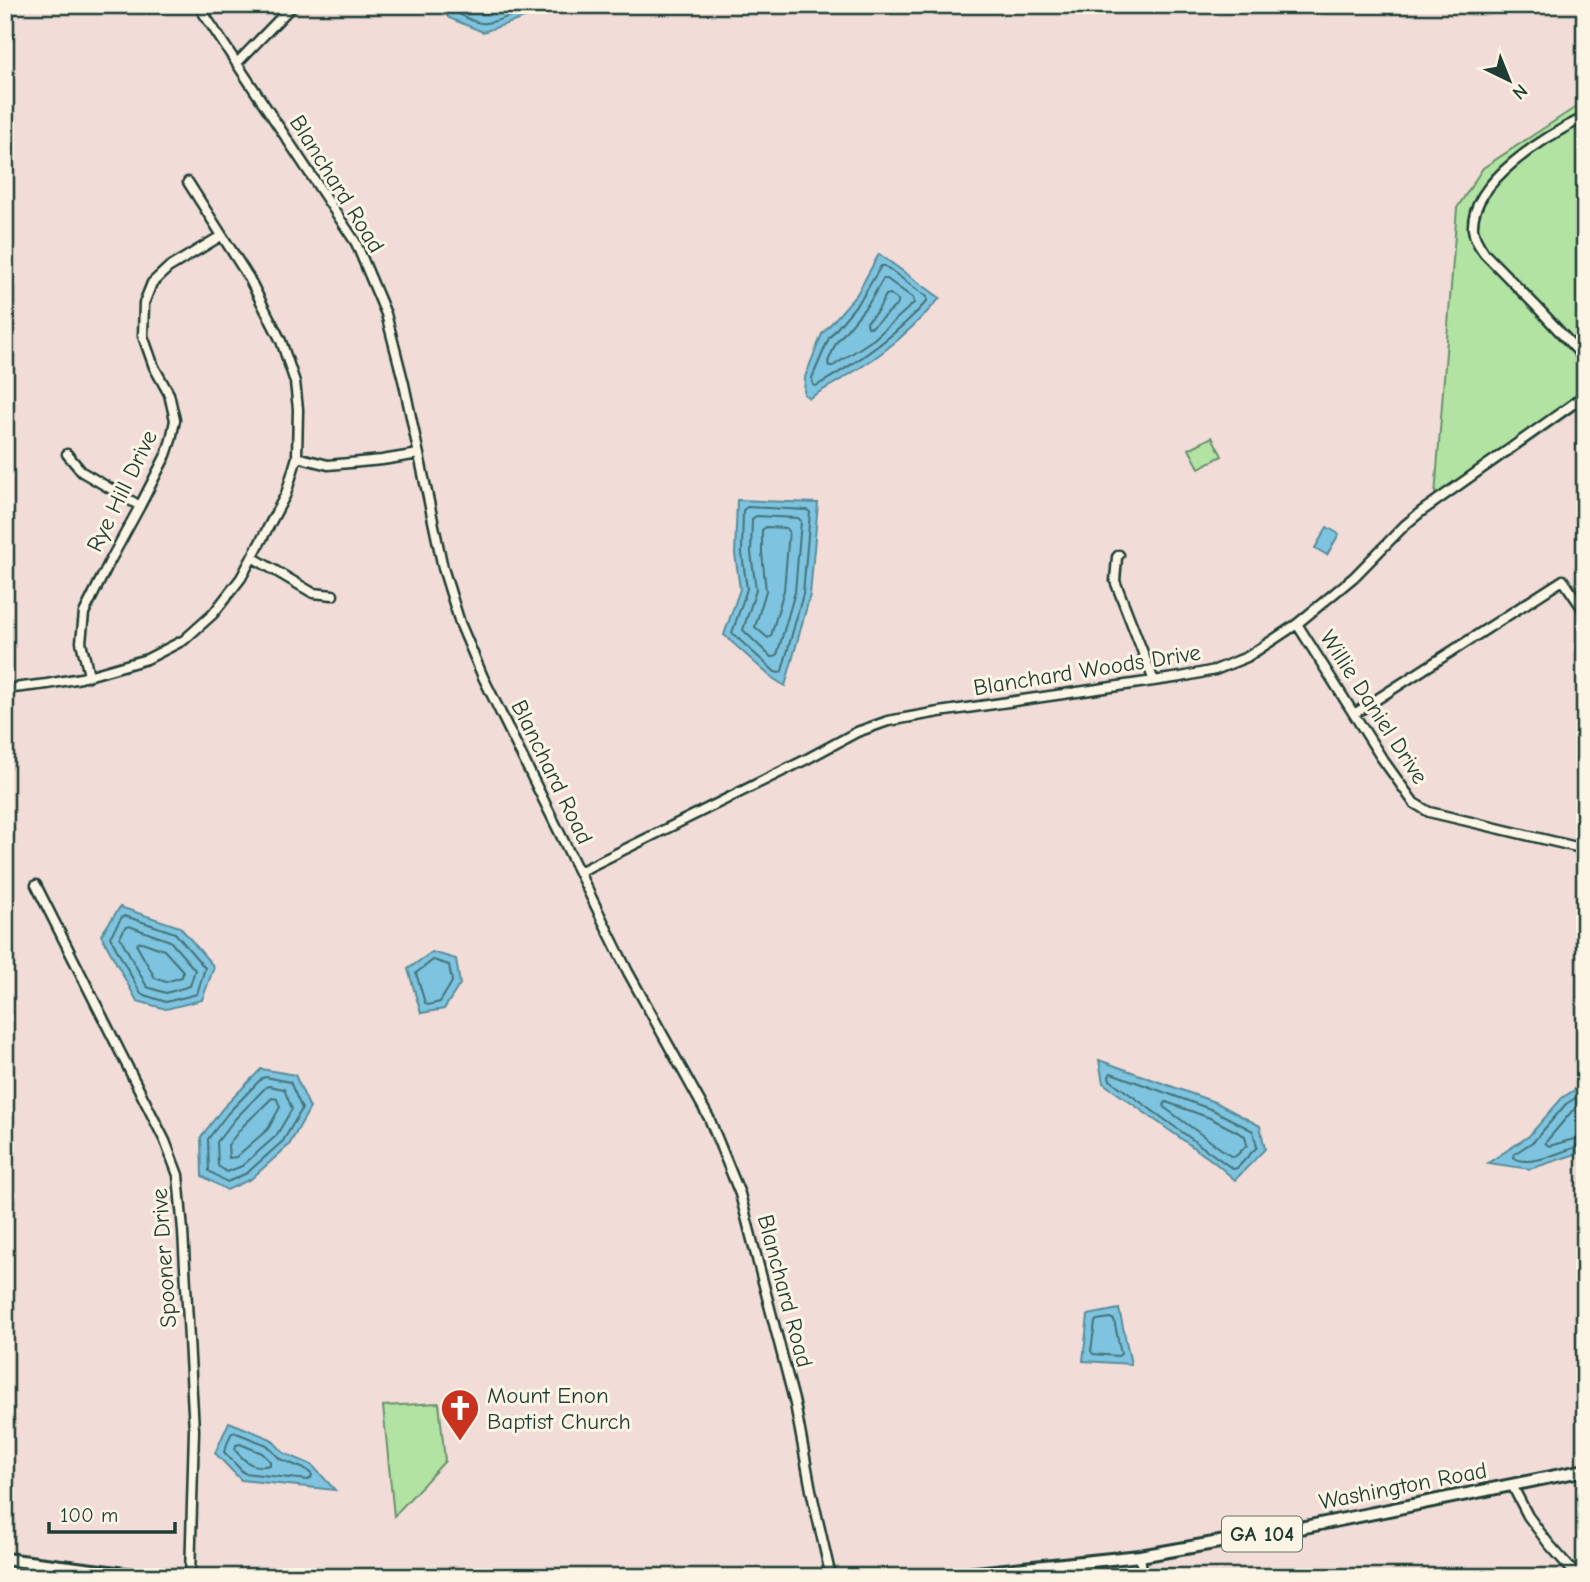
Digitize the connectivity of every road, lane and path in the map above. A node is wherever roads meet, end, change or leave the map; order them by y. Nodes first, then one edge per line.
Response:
1 (198, 5) edge
2 (293, 5) edge
3 (237, 63) junction
4 (1585, 117) edge
5 (188, 182) dead end
6 (221, 236) junction
7 (1585, 359) edge
8 (1585, 394) edge
9 (67, 454) dead end
10 (419, 454) junction
11 (297, 457) junction
12 (141, 506) junction
13 (1119, 555) dead end
14 (252, 557) junction
15 (333, 595) dead end
16 (1585, 612) edge
17 (1297, 624) junction
18 (89, 675) junction
19 (1154, 681) junction
20 (5, 689) edge
21 (1354, 714) junction
22 (1585, 849) edge
23 (579, 872) junction
24 (36, 885) dead end
25 (1585, 1470) edge
26 (1511, 1485) junction
27 (1140, 1556) junction
28 (5, 1559) edge
29 (149, 1577) edge
30 (190, 1577) edge
31 (831, 1577) edge
32 (937, 1577) edge
33 (1143, 1577) edge
34 (1578, 1577) edge

1 - 3 street, Blanchard Road
2 - 3 street
3 - 10 street, Blanchard Road
4 - 7 street
5 - 6 street
6 - 11 street
6 - 12 street, Rye Hill Drive
8 - 17 street, Blanchard Woods Drive
9 - 12 street
10 - 11 street
10 - 23 street, Blanchard Road
11 - 14 street
12 - 18 street, Rye Hill Drive
13 - 19 street
14 - 15 street
14 - 18 street
16 - 21 street
17 - 19 street, Blanchard Woods Drive
17 - 21 street, Willie Daniel Drive
18 - 20 street
19 - 23 street, Blanchard Woods Drive
21 - 22 street, Willie Daniel Drive
23 - 31 street, Blanchard Road
24 - 30 street, Spooner Drive
25 - 26 main road, Washington Road / GA 104
26 - 27 main road, Washington Road / GA 104
26 - 34 street
27 - 32 main road, Washington Road / GA 104
27 - 33 street
28 - 29 main road

